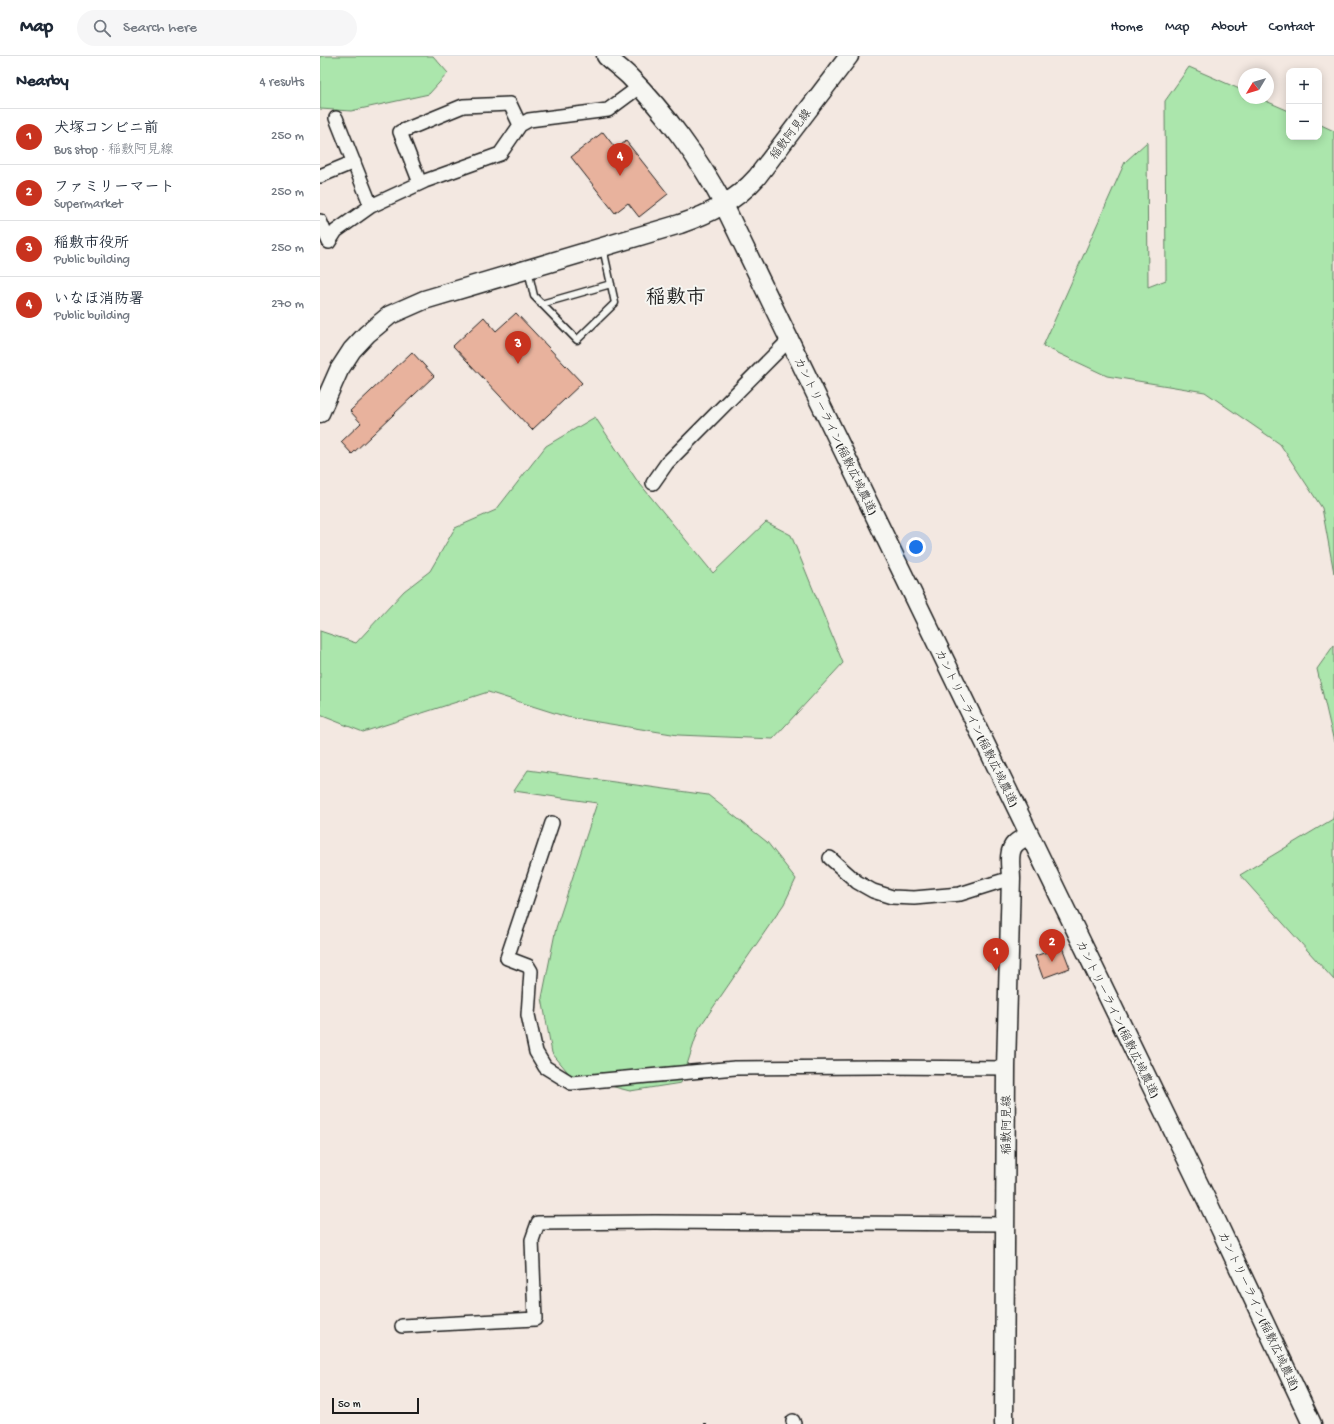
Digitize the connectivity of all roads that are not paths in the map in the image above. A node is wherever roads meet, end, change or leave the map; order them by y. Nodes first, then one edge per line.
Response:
1 (606, 56) edge
2 (849, 56) edge
3 (639, 87) junction
4 (336, 118) dead end
5 (520, 125) junction
6 (354, 162) junction
7 (320, 176) edge
8 (420, 183) junction
9 (724, 205) junction
10 (371, 206) junction
11 (320, 221) edge
12 (602, 246) junction
13 (528, 269) junction
14 (611, 284) junction
15 (541, 304) junction
16 (789, 340) junction
17 (320, 413) edge
18 (653, 483) dead end
19 (552, 823) dead end
20 (1029, 835) junction
21 (830, 858) dead end
22 (1011, 878) junction
23 (1006, 1068) junction
24 (1006, 1224) junction
25 (402, 1326) dead end
26 (1004, 1424) edge
27 (1312, 1424) edge

1 - 3 main road, カントリーライン(稲敷広域農道)
2 - 9 main road, 稲敷阿見線
3 - 5 street
3 - 9 main road, カントリーライン(稲敷広域農道)
4 - 6 street
5 - 8 street
5 - 8 street
6 - 7 street
6 - 10 street
8 - 10 street
9 - 12 main road, 稲敷阿見線
9 - 16 main road, カントリーライン(稲敷広域農道)
10 - 11 street
12 - 13 main road, 稲敷阿見線
12 - 14 lane
13 - 15 lane
13 - 17 main road, 稲敷阿見線
14 - 15 lane
14 - 15 lane
16 - 18 street
16 - 20 main road, カントリーライン(稲敷広域農道)
19 - 23 street
20 - 22 main road, 稲敷阿見線
20 - 27 main road, カントリーライン(稲敷広域農道)
21 - 22 street
22 - 23 main road, 稲敷阿見線
23 - 24 main road, 稲敷阿見線
24 - 25 street
24 - 26 main road, 稲敷阿見線

